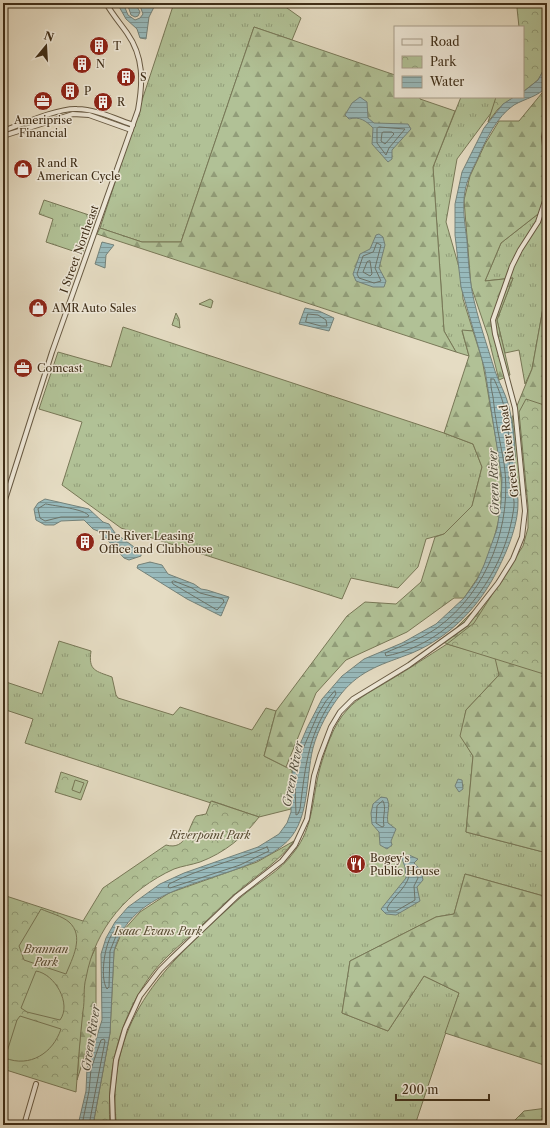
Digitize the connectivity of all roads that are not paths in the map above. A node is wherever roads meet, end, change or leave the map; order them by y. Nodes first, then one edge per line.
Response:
1 (106, 3) edge
2 (547, 120) edge
3 (133, 125) junction
4 (131, 130) junction
5 (3, 131) edge
6 (3, 136) edge
7 (547, 164) edge
8 (547, 195) edge
9 (3, 506) edge
10 (36, 1084) dead end
11 (24, 1125) edge
12 (113, 1125) edge

1 - 3 street, I Street Northeast
2 - 7 street
3 - 4 street, I Street Northeast
3 - 5 street
4 - 6 street
4 - 9 street, I Street Northeast
8 - 12 street, Green River Road
10 - 11 street

